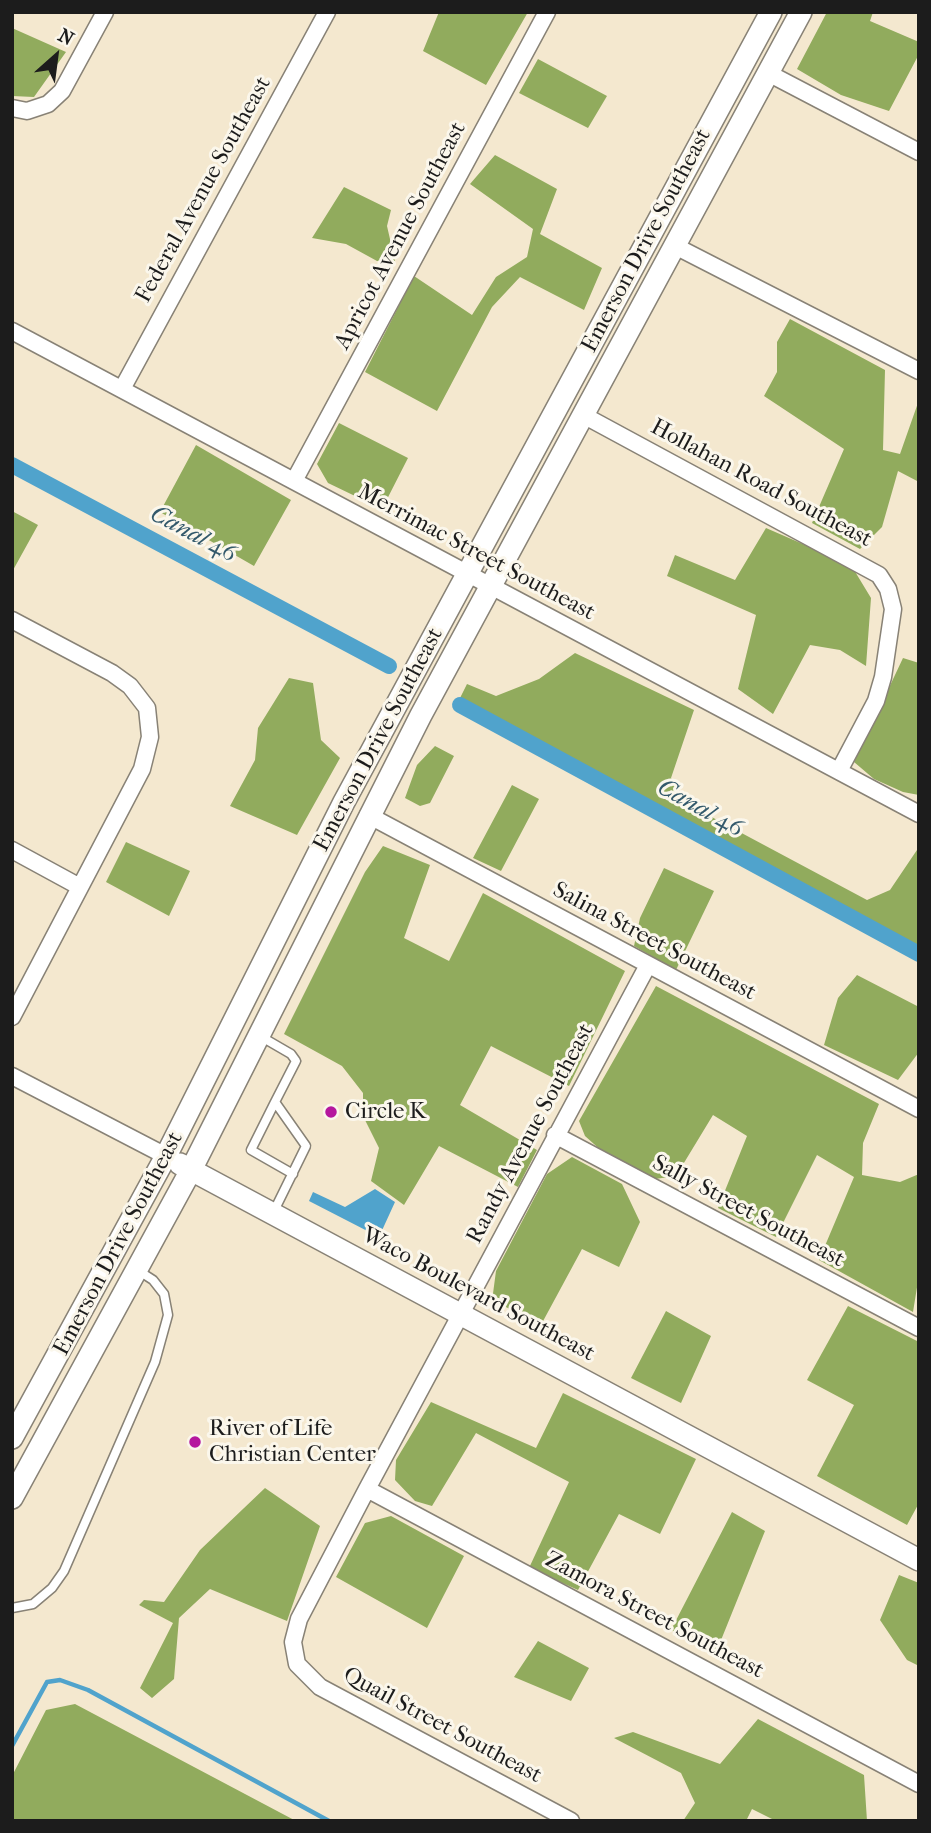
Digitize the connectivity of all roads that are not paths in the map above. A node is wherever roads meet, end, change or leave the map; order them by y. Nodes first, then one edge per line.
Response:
1 (105, 12) edge
2 (327, 12) edge
3 (547, 12) edge
4 (771, 12) edge
5 (788, 12) edge
6 (801, 12) edge
7 (768, 73) junction
8 (12, 108) edge
9 (739, 126) junction
10 (919, 152) edge
11 (674, 246) junction
12 (12, 331) edge
13 (919, 371) edge
14 (122, 389) junction
15 (583, 415) junction
16 (294, 481) junction
17 (466, 574) junction
18 (489, 586) junction
19 (12, 620) edge
20 (839, 771) junction
21 (919, 814) edge
22 (368, 815) junction
23 (12, 850) edge
24 (80, 887) junction
25 (648, 965) junction
26 (12, 1017) edge
27 (258, 1035) junction
28 (12, 1076) edge
29 (275, 1102) junction
30 (919, 1109) edge
31 (555, 1135) junction
32 (166, 1157) junction
33 (191, 1170) junction
34 (293, 1174) junction
35 (273, 1214) junction
36 (136, 1269) junction
37 (461, 1316) junction
38 (919, 1328) edge
39 (12, 1438) edge
40 (367, 1489) junction
41 (12, 1498) edge
42 (919, 1560) edge
43 (12, 1608) edge
44 (297, 1664) joint
45 (919, 1784) edge
46 (571, 1821) edge

1 - 8 street
2 - 14 street, Federal Avenue Southeast
3 - 16 street, Apricot Avenue Southeast
4 - 17 street, Emerson Drive Southeast
5 - 9 street
6 - 7 street, Emerson Drive Southeast
7 - 9 street, Emerson Drive Southeast
7 - 10 street
9 - 11 street, Emerson Drive Southeast
11 - 13 street
11 - 15 street, Emerson Drive Southeast
12 - 14 street, Merrimac Street Southeast
14 - 16 street, Merrimac Street Southeast
15 - 18 street, Emerson Drive Southeast
15 - 20 street, Hollahan Road Southeast
16 - 17 street, Merrimac Street Southeast
17 - 18 street, Merrimac Street Southeast
17 - 32 street, Emerson Drive Southeast
18 - 20 street, Merrimac Street Southeast
18 - 22 street, Emerson Drive Southeast
19 - 24 street
20 - 21 street, Merrimac Street Southeast
22 - 25 street, Salina Street Southeast
22 - 27 street, Emerson Drive Southeast
23 - 24 street
24 - 26 street
25 - 30 street, Salina Street Southeast
25 - 31 street, Randy Avenue Southeast
27 - 29 lane
27 - 33 street, Emerson Drive Southeast
28 - 32 street, Waco Boulevard Southeast
29 - 34 lane
29 - 34 lane
31 - 37 street, Randy Avenue Southeast
31 - 38 street, Sally Street Southeast
32 - 33 street, Waco Boulevard Southeast
32 - 39 street, Emerson Drive Southeast
33 - 35 street, Waco Boulevard Southeast
33 - 36 street, Emerson Drive Southeast
34 - 35 lane
35 - 37 street, Waco Boulevard Southeast
36 - 41 street, Emerson Drive Southeast
36 - 43 lane
37 - 40 street, Randy Avenue Southeast
37 - 42 street, Waco Boulevard Southeast
40 - 44 street, Randy Avenue Southeast
40 - 45 street, Zamora Street Southeast
44 - 46 street, Quail Street Southeast

